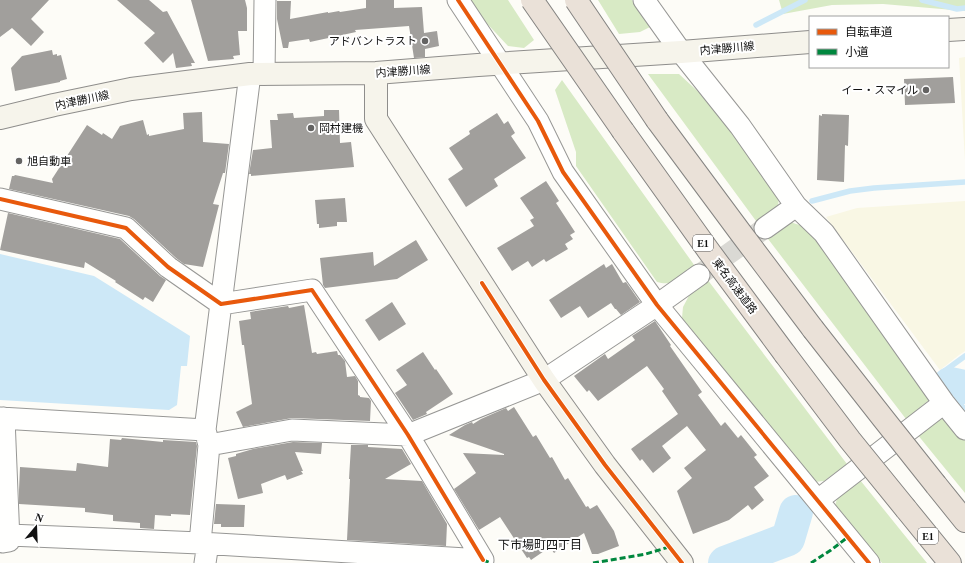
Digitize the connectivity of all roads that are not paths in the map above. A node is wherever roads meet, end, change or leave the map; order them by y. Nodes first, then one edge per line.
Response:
1 (265, 0) edge
2 (458, 0) edge
3 (532, 0) edge
4 (576, 0) edge
5 (644, 0) edge
6 (965, 29) edge
7 (949, 30) edge
8 (809, 42) edge
9 (681, 52) junction
10 (500, 64) junction
11 (376, 73) junction
12 (257, 74) junction
13 (0, 118) edge
14 (0, 199) edge
15 (796, 206) junction
16 (765, 228) tunnel mouth
17 (700, 274) tunnel mouth
18 (221, 304) junction
19 (657, 305) junction
20 (544, 380) junction
21 (944, 403) junction
22 (2, 418) edge
23 (965, 429) edge
24 (408, 435) junction
25 (207, 438) junction
26 (818, 500) junction
27 (965, 521) edge
28 (4, 538) edge
29 (204, 550) edge
30 (678, 558) edge
31 (869, 563) edge
32 (950, 563) edge

1 - 12 street
2 - 10 street
3 - 32 highway, 東名高速道路 / E1, bridge
4 - 27 highway, bridge
5 - 9 street
6 - 7 main road
8 - 9 main road, 内津勝川線
9 - 10 main road, 内津勝川線
9 - 15 street
10 - 11 main road, 内津勝川線
10 - 19 street
11 - 12 main road, 内津勝川線
11 - 20 main road
12 - 13 main road, 内津勝川線
12 - 18 street
14 - 18 street
15 - 16 street
15 - 21 street
17 - 19 street
18 - 24 street
18 - 25 street
19 - 20 street
19 - 26 street
20 - 24 street
20 - 30 main road
21 - 23 street
21 - 26 street
22 - 25 street
22 - 28 street
24 - 25 street
24 - 29 street
25 - 29 street
26 - 31 street
28 - 29 street

